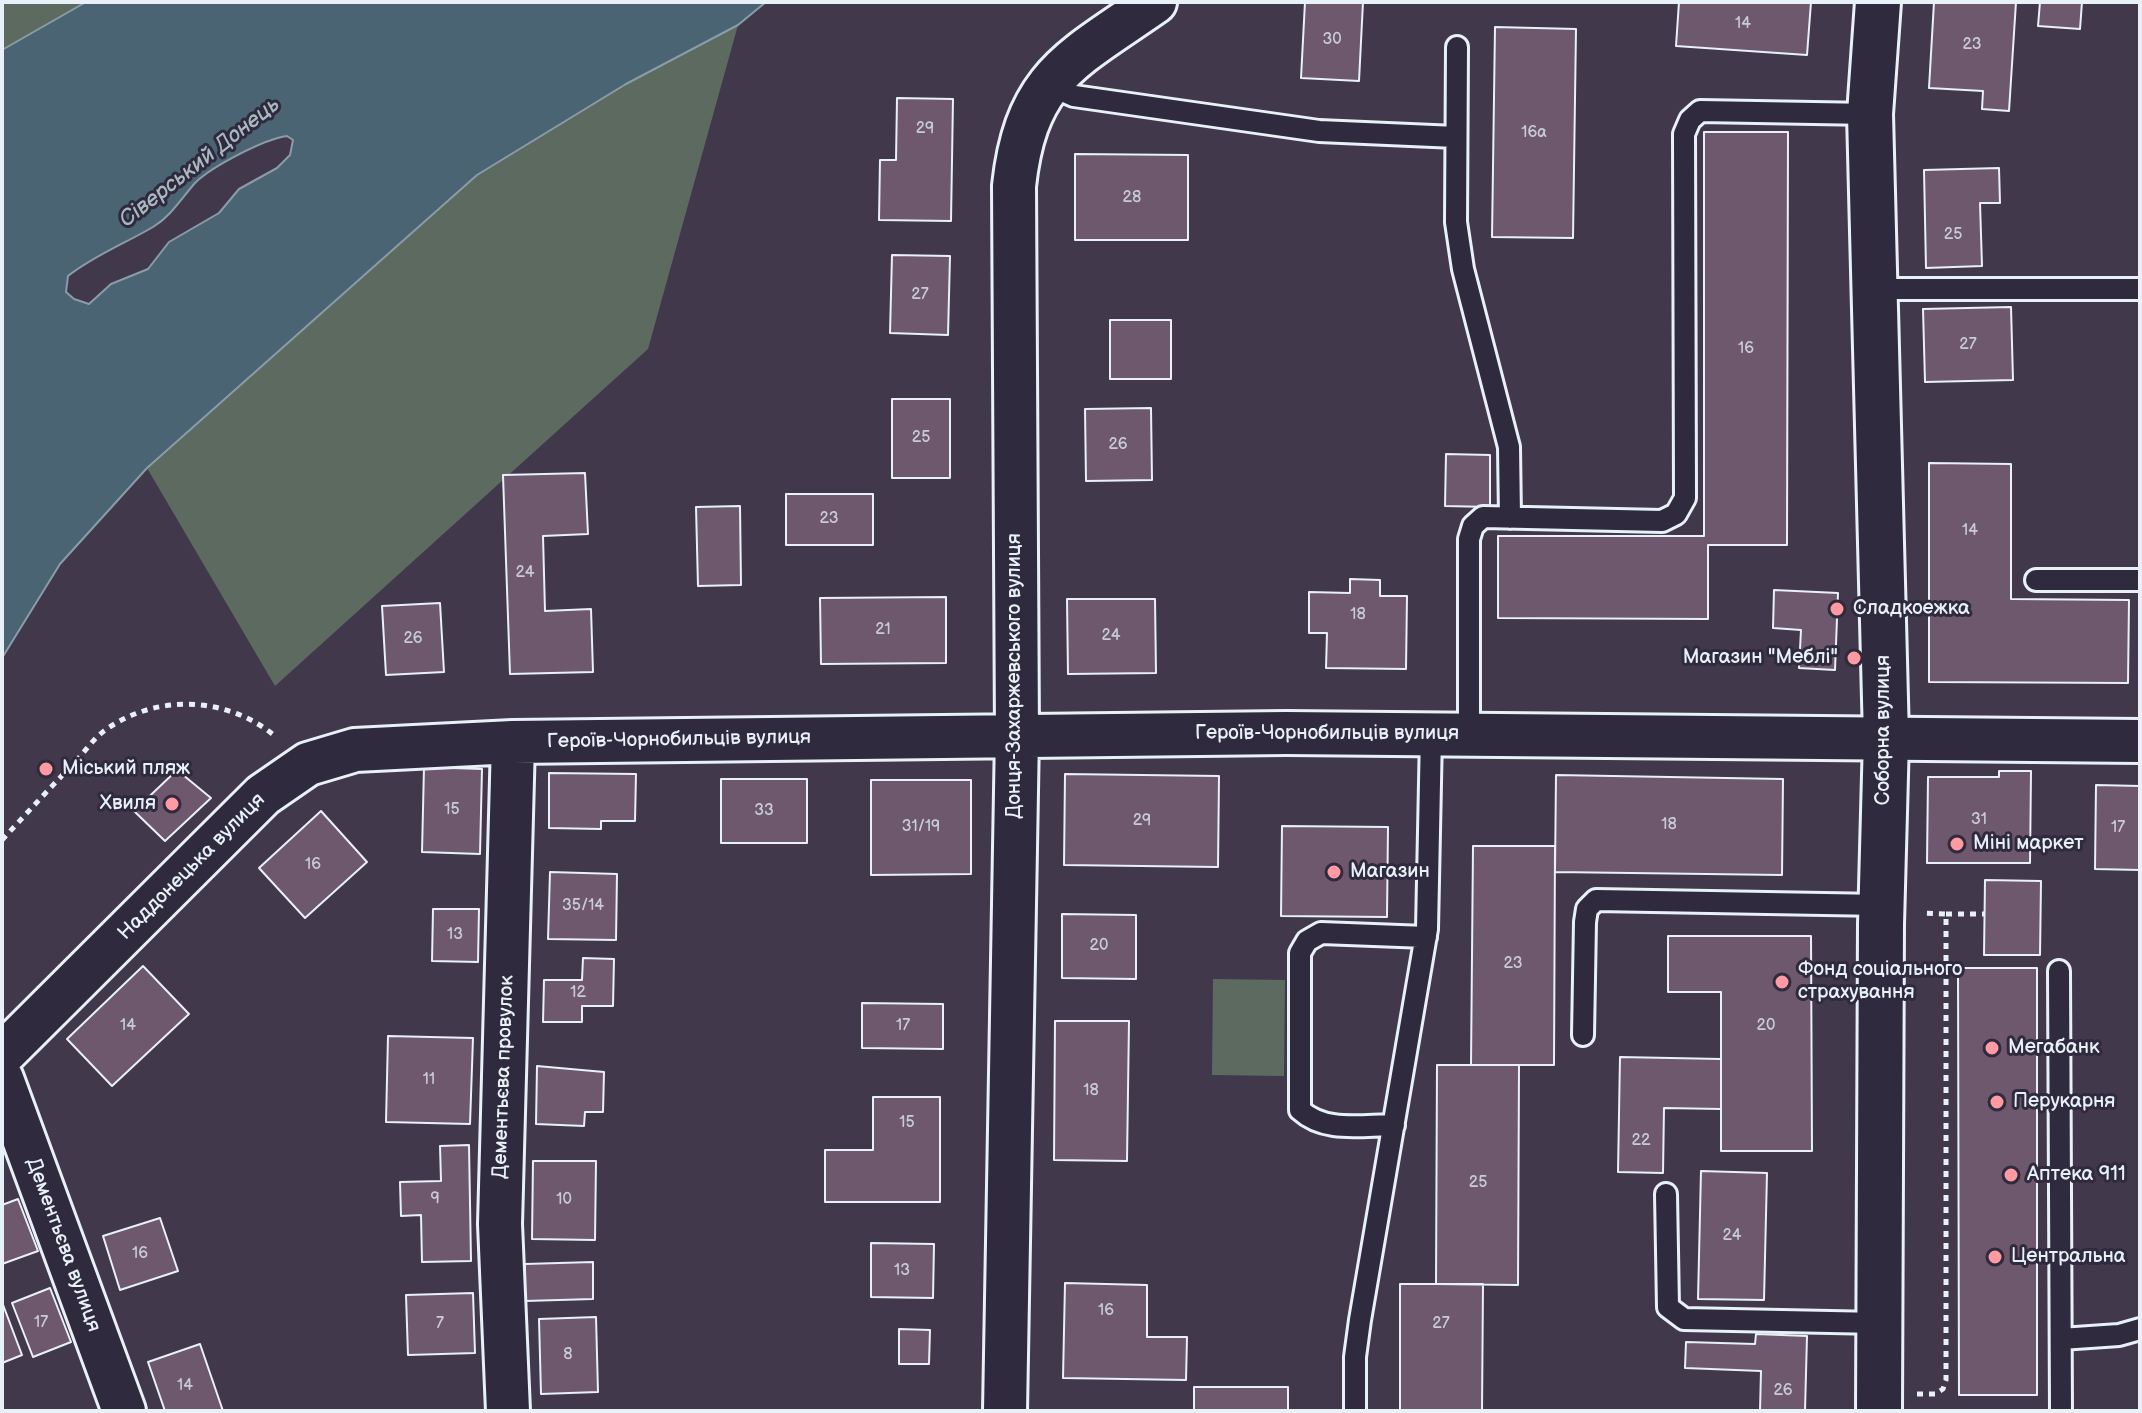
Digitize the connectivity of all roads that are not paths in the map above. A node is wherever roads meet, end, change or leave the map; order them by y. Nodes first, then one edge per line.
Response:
1 (1155, 2) edge
2 (1878, 2) edge
3 (1457, 47) dead end
4 (1049, 85) junction
5 (1870, 114) junction
6 (1456, 137) junction
7 (1875, 289) junction
8 (2140, 289) edge
9 (1510, 518) junction
10 (2036, 580) dead end
11 (2140, 580) edge
12 (1017, 735) junction
13 (1450, 735) junction
14 (1886, 738) junction
15 (2140, 741) edge
16 (513, 742) junction
17 (1901, 909) junction
18 (1426, 937) junction
19 (2059, 971) dead end
20 (1583, 1035) dead end
21 (2, 1055) edge
22 (2, 1079) edge
23 (1394, 1125) junction
24 (1666, 1194) dead end
25 (1879, 1323) junction
26 (2140, 1329) edge
27 (2061, 1339) junction
28 (1892, 1402) edge
29 (124, 1411) edge
30 (508, 1411) edge
31 (1005, 1411) edge
32 (1355, 1411) edge
33 (2061, 1411) edge

1 - 4 street, Донця-Захаржевського вулиця
2 - 5 street, Соборна вулиця
3 - 6 lane
4 - 6 lane
4 - 12 street, Донця-Захаржевського вулиця
5 - 7 street, Соборна вулиця
5 - 9 lane
6 - 9 lane
7 - 8 lane
7 - 14 street, Соборна вулиця
9 - 13 lane
10 - 11 lane
12 - 13 street, Героїв-Чорнобильців вулиця
12 - 16 street, Героїв-Чорнобильців вулиця
12 - 31 street, Донця-Захаржевського вулиця
13 - 14 street, Героїв-Чорнобильців вулиця
13 - 18 lane
14 - 15 street, Героїв-Чорнобильців вулиця
14 - 17 street, Соборна вулиця
16 - 21 street, Наддонецька вулиця
16 - 30 street, Дементьєва провулок
17 - 20 lane
17 - 25 street, Соборна вулиця
18 - 23 lane
18 - 23 lane
19 - 27 lane
22 - 29 street, Дементьєва вулиця
23 - 32 lane
24 - 25 lane
25 - 28 street, Соборна вулиця
26 - 27 lane
27 - 33 lane

